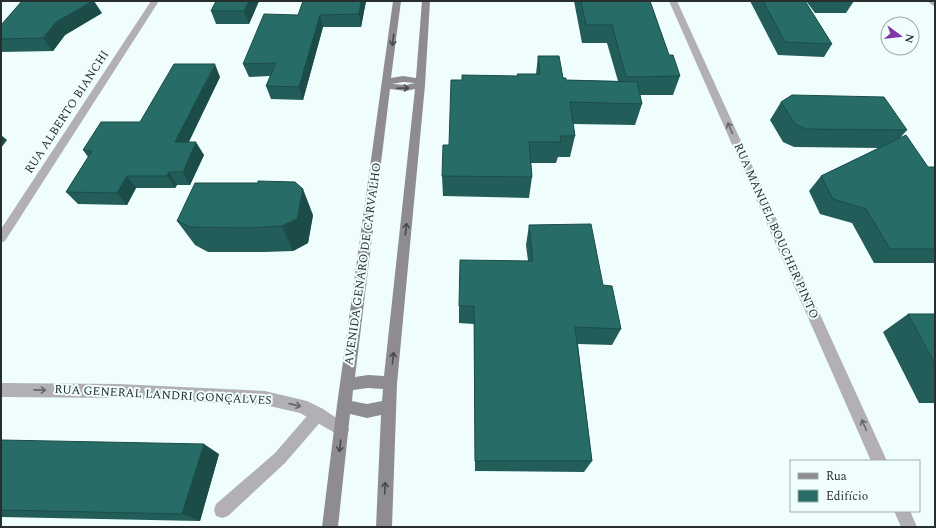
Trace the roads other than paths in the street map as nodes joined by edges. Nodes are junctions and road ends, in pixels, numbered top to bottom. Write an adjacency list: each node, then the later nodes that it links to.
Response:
1 (155, 1): 9 (street, RUA ALBERTO BIANCHI)
2 (397, 1): 8 (street, AVENIDA GENARO DE CARVALHO, one-way to 8)
3 (426, 1): 7 (street)
4 (673, 1): 17 (street, RUA MANUEL BOUCHER PINTO, one-way to 4)
5 (931, 1): 6 (street)
6 (935, 5)
7 (420, 83): 8 (street); 10 (street, one-way to 7)
8 (387, 84): 11 (street, AVENIDA GENARO DE CARVALHO)
9 (1, 238)
10 (390, 384): 11 (street); 14 (street)
11 (347, 386): 13 (street, AVENIDA GENARO DE CARVALHO)
12 (1, 390): 15 (street, RUA GENERAL LANDRI GONÇALVES, one-way to 15)
13 (344, 405): 14 (street); 16 (street, AVENIDA GENARO DE CARVALHO)
14 (389, 405): 21 (street, one-way to 14)
15 (318, 414): 16 (street, RUA GENERAL LANDRI GONÇALVES); 18 (street)
16 (342, 430): 20 (street, AVENIDA GENARO DE CARVALHO, one-way to 20)
17 (880, 460)
18 (222, 510)
19 (902, 512): 22 (street)
20 (330, 527)
21 (384, 527)
22 (909, 527)

